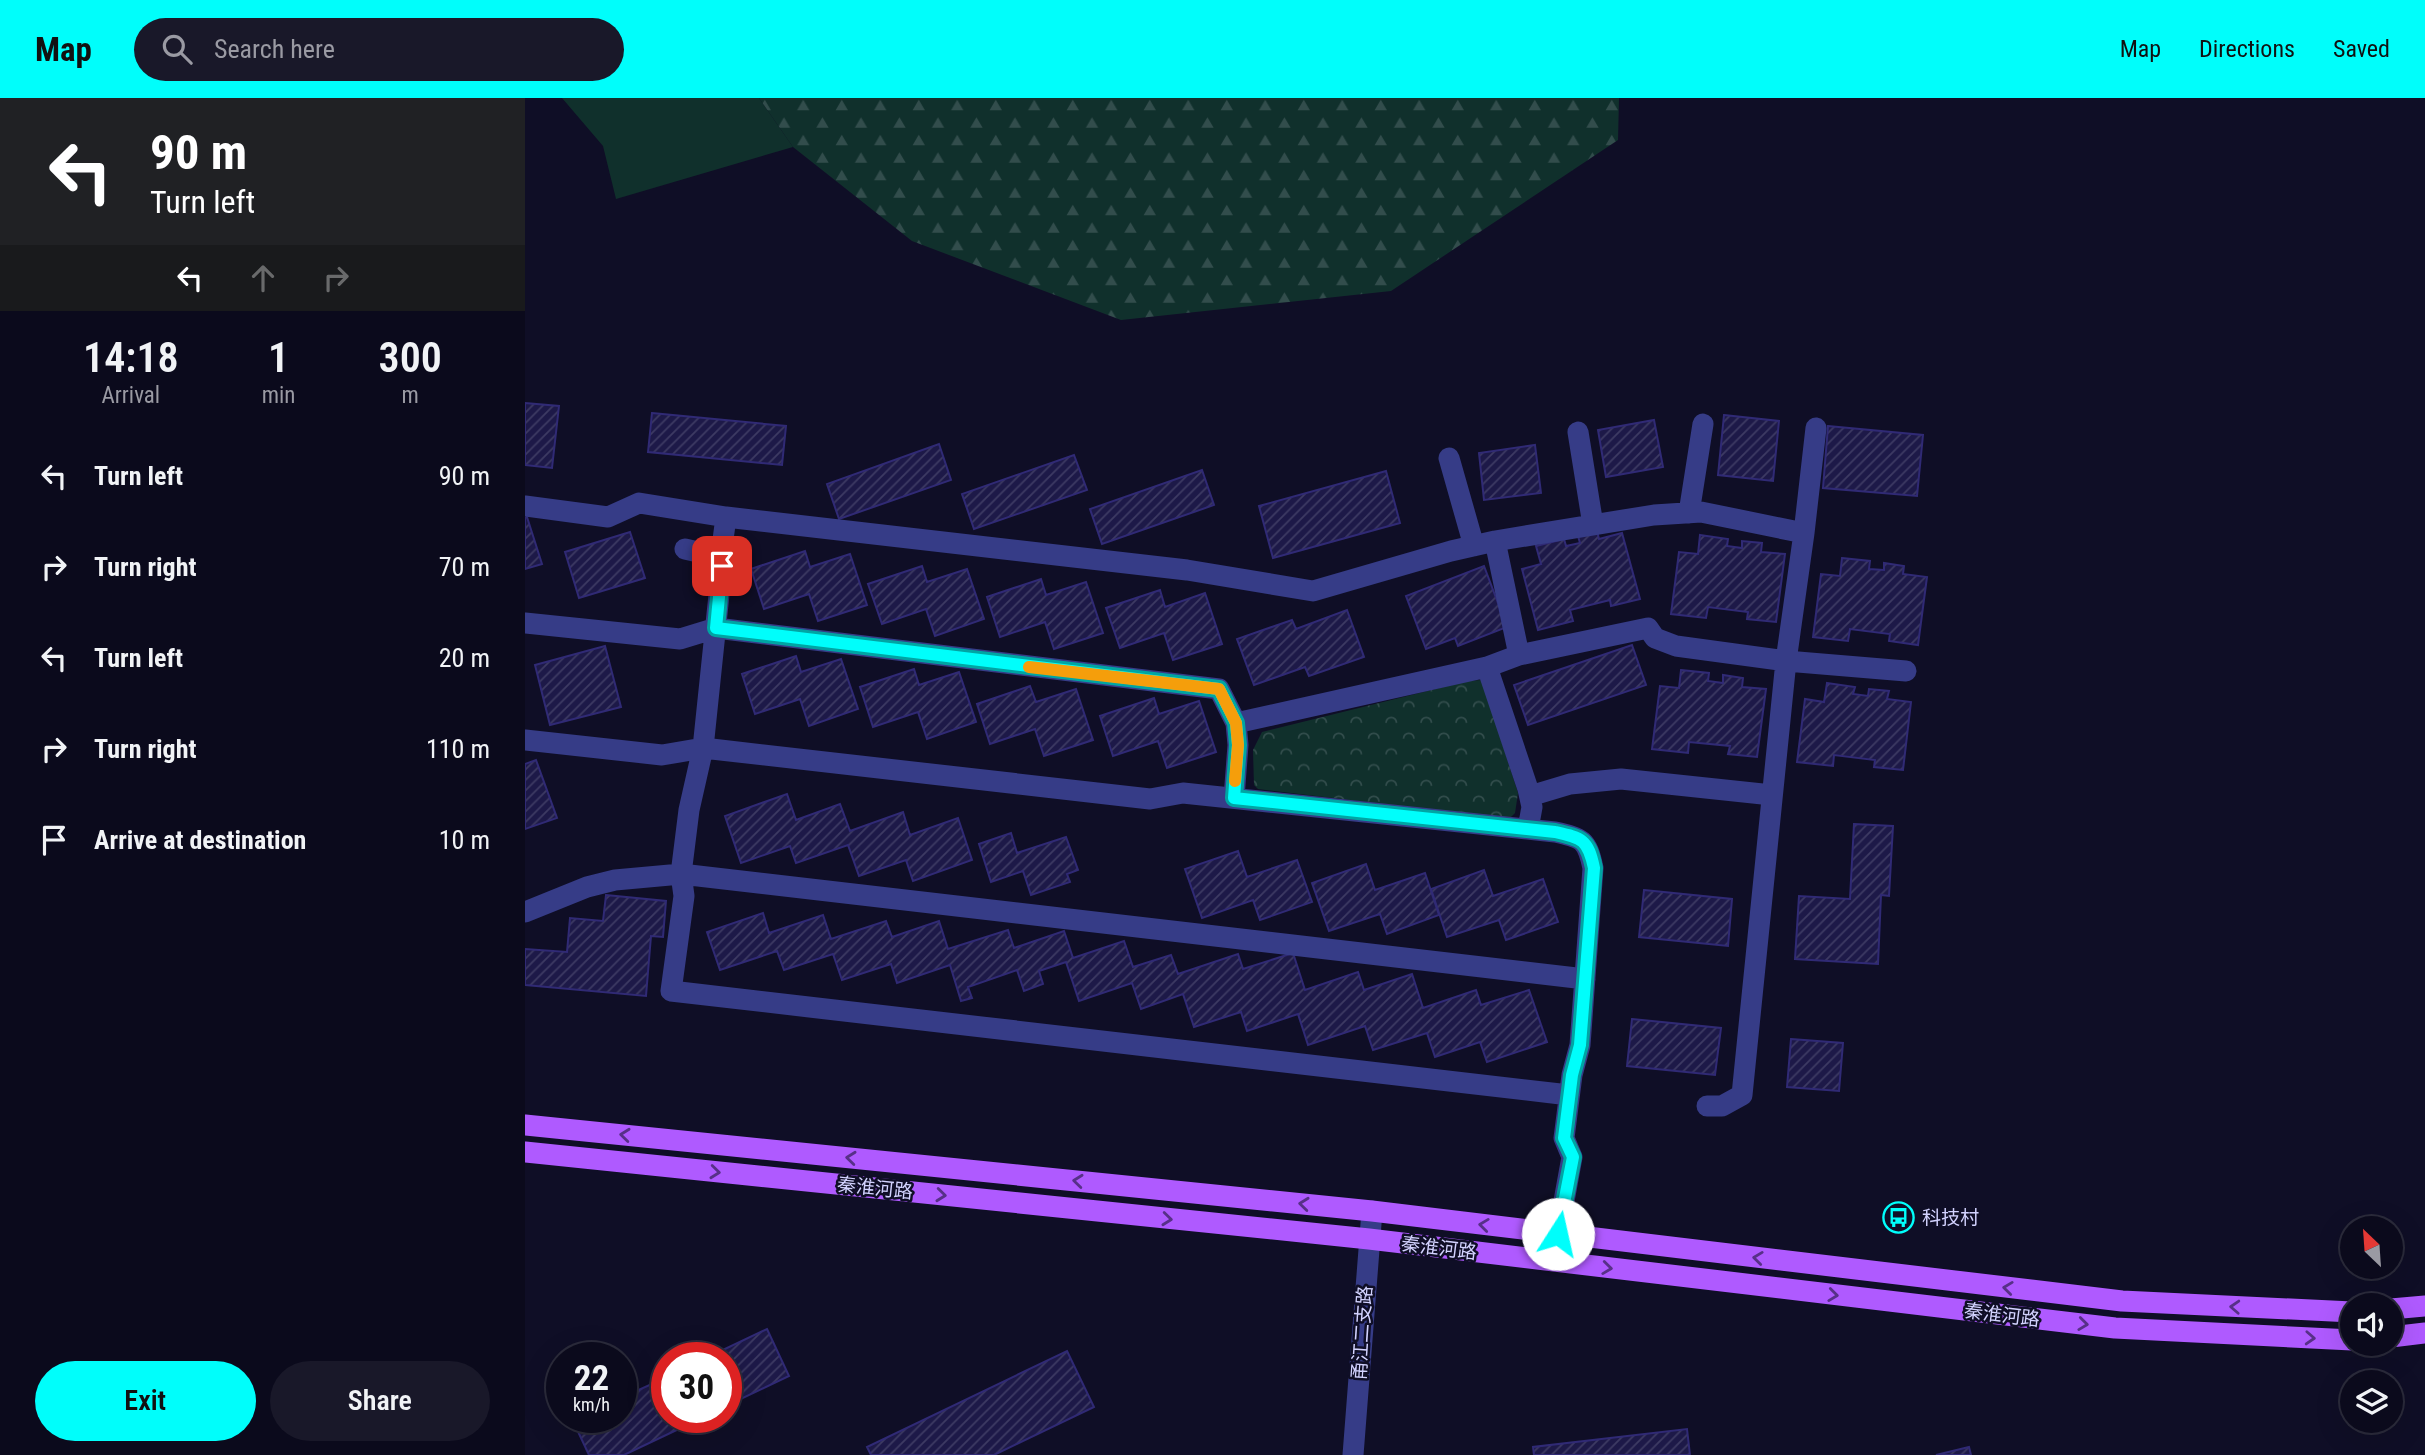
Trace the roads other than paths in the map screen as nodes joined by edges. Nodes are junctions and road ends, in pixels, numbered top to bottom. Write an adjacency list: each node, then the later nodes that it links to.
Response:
1 (1703, 424): 6 (street)
2 (1816, 428): 9 (street)
3 (1578, 432): 8 (street)
4 (1449, 458): 11 (street)
5 (525, 506): 7 (street)
6 (1689, 513): 8 (street); 9 (street)
7 (726, 517): 11 (street); 13 (street)
8 (1593, 525): 10 (street)
9 (1804, 533): 17 (street)
10 (1495, 541): 11 (street); 16 (street)
11 (1474, 546)
12 (685, 549): 13 (street)
13 (721, 555): 15 (street)
14 (525, 623): 15 (street)
15 (716, 628): 20 (street); 22 (street)
16 (1519, 655): 17 (street); 18 (street)
17 (1786, 661): 19 (street); 23 (street)
18 (1487, 667): 20 (street); 24 (street)
19 (1906, 671)
20 (1236, 723): 25 (street)
21 (525, 740): 22 (street)
22 (703, 748): 25 (street); 27 (street)
23 (1772, 795): 24 (street); 31 (street)
24 (1530, 796): 26 (street)
25 (1234, 798): 26 (street)
26 (1528, 830): 29 (street)
27 (681, 874): 28 (street); 29 (street); 30 (street)
28 (525, 912)
29 (1585, 979): 30 (street)
30 (1569, 1095): 35 (street)
31 (1707, 1106)
32 (525, 1125): 34 (main road, 秦淮河路, one-way to 32)
33 (525, 1152): 36 (main road, 秦淮河路, one-way to 36)
34 (1372, 1211): 35 (main road, 秦淮河路, one-way to 34); 36 (street, 甬江二支路)
35 (1558, 1234): 39 (main road, 秦淮河路, one-way to 35)
36 (1369, 1239): 42 (main road, 秦淮河路, one-way to 42); 43 (street, 甬江二支路)
37 (2425, 1306): 38 (main road)
38 (2403, 1308)
39 (2340, 1311)
40 (2425, 1333): 41 (main road)
41 (2403, 1335)
42 (2340, 1339)
43 (1353, 1455)

